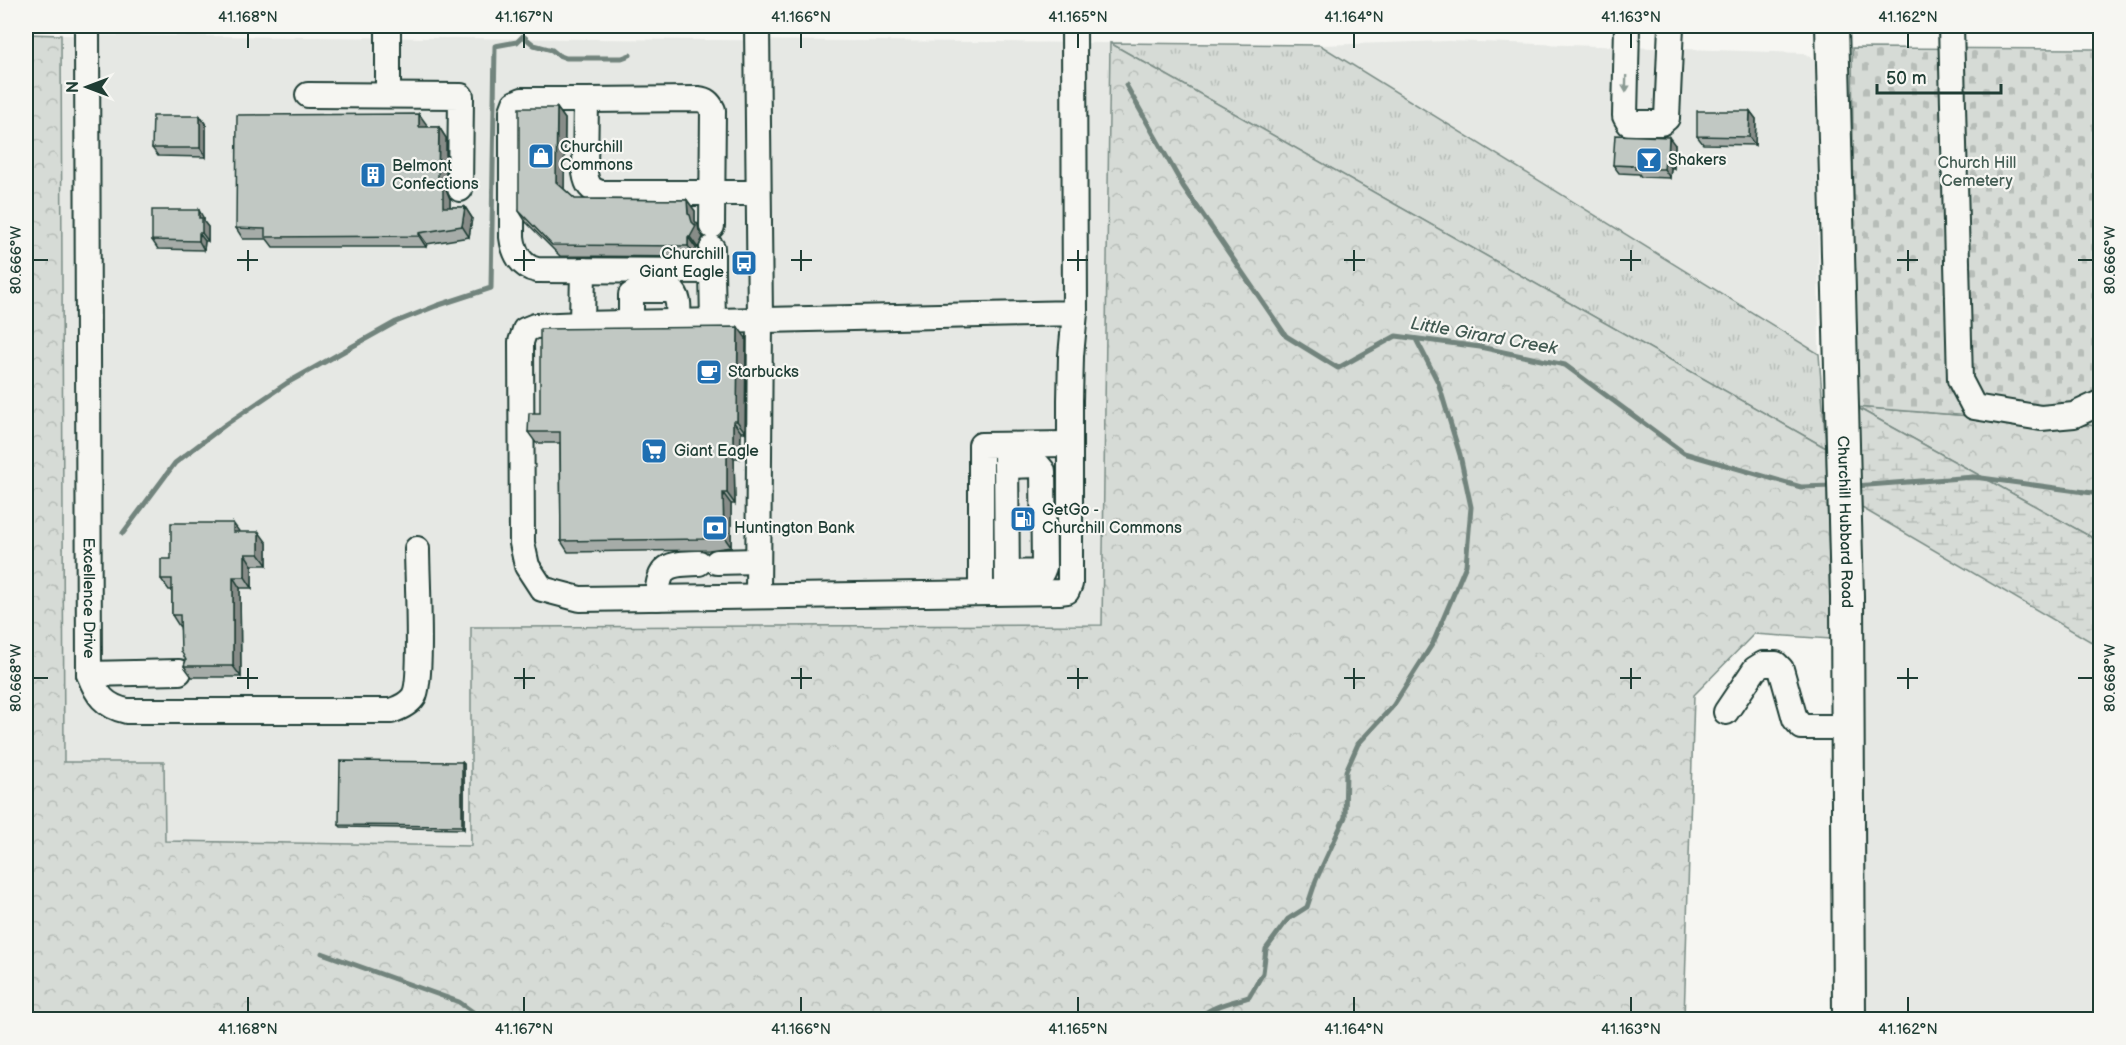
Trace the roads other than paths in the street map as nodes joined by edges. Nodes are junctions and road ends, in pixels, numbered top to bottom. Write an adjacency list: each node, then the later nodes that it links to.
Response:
1 (87, 26): 41 (lane, Excellence Drive)
2 (388, 26): 10 (lane)
3 (757, 26): 14 (lane)
4 (1074, 26): 17 (lane)
5 (1627, 26): 6 (lane, one-way to 6)
6 (1671, 26)
7 (1832, 26): 43 (main road, Churchill Hubbard Road)
8 (1952, 26): 23 (lane)
9 (308, 95): 10 (lane)
10 (388, 95): 12 (lane)
11 (586, 100): 13 (lane); 13 (lane); 16 (lane)
12 (460, 189)
13 (712, 193): 14 (lane); 15 (lane)
14 (758, 194): 18 (lane)
15 (712, 248): 16 (lane); 20 (lane)
16 (583, 270): 22 (lane)
17 (1075, 314): 18 (lane); 24 (lane)
18 (760, 319): 20 (lane); 35 (lane)
19 (678, 322): 20 (lane); 21 (lane); 21 (lane)
20 (713, 322)
21 (631, 323): 22 (lane)
22 (582, 324): 39 (lane)
23 (2100, 403)
24 (1069, 444): 25 (lane); 27 (lane)
25 (1006, 455): 26 (lane); 28 (lane); 29 (lane)
26 (1043, 496): 27 (lane); 31 (lane)
27 (1070, 496): 30 (lane)
28 (981, 497): 29 (lane); 32 (lane)
29 (1006, 497): 33 (lane)
30 (1070, 540): 31 (lane); 36 (lane)
31 (1043, 541): 36 (lane)
32 (981, 542): 33 (lane); 37 (lane)
33 (1007, 542): 36 (lane)
34 (417, 549): 41 (lane, Excellence Drive)
35 (758, 561): 38 (lane); 39 (lane)
36 (1007, 583): 37 (lane)
37 (981, 593): 38 (lane)
38 (758, 596): 39 (lane)
39 (657, 598)
40 (179, 672): 41 (lane)
41 (89, 674)
42 (1726, 711): 43 (lane)
43 (1848, 727): 44 (main road, Churchill Hubbard Road)
44 (1849, 1020)

